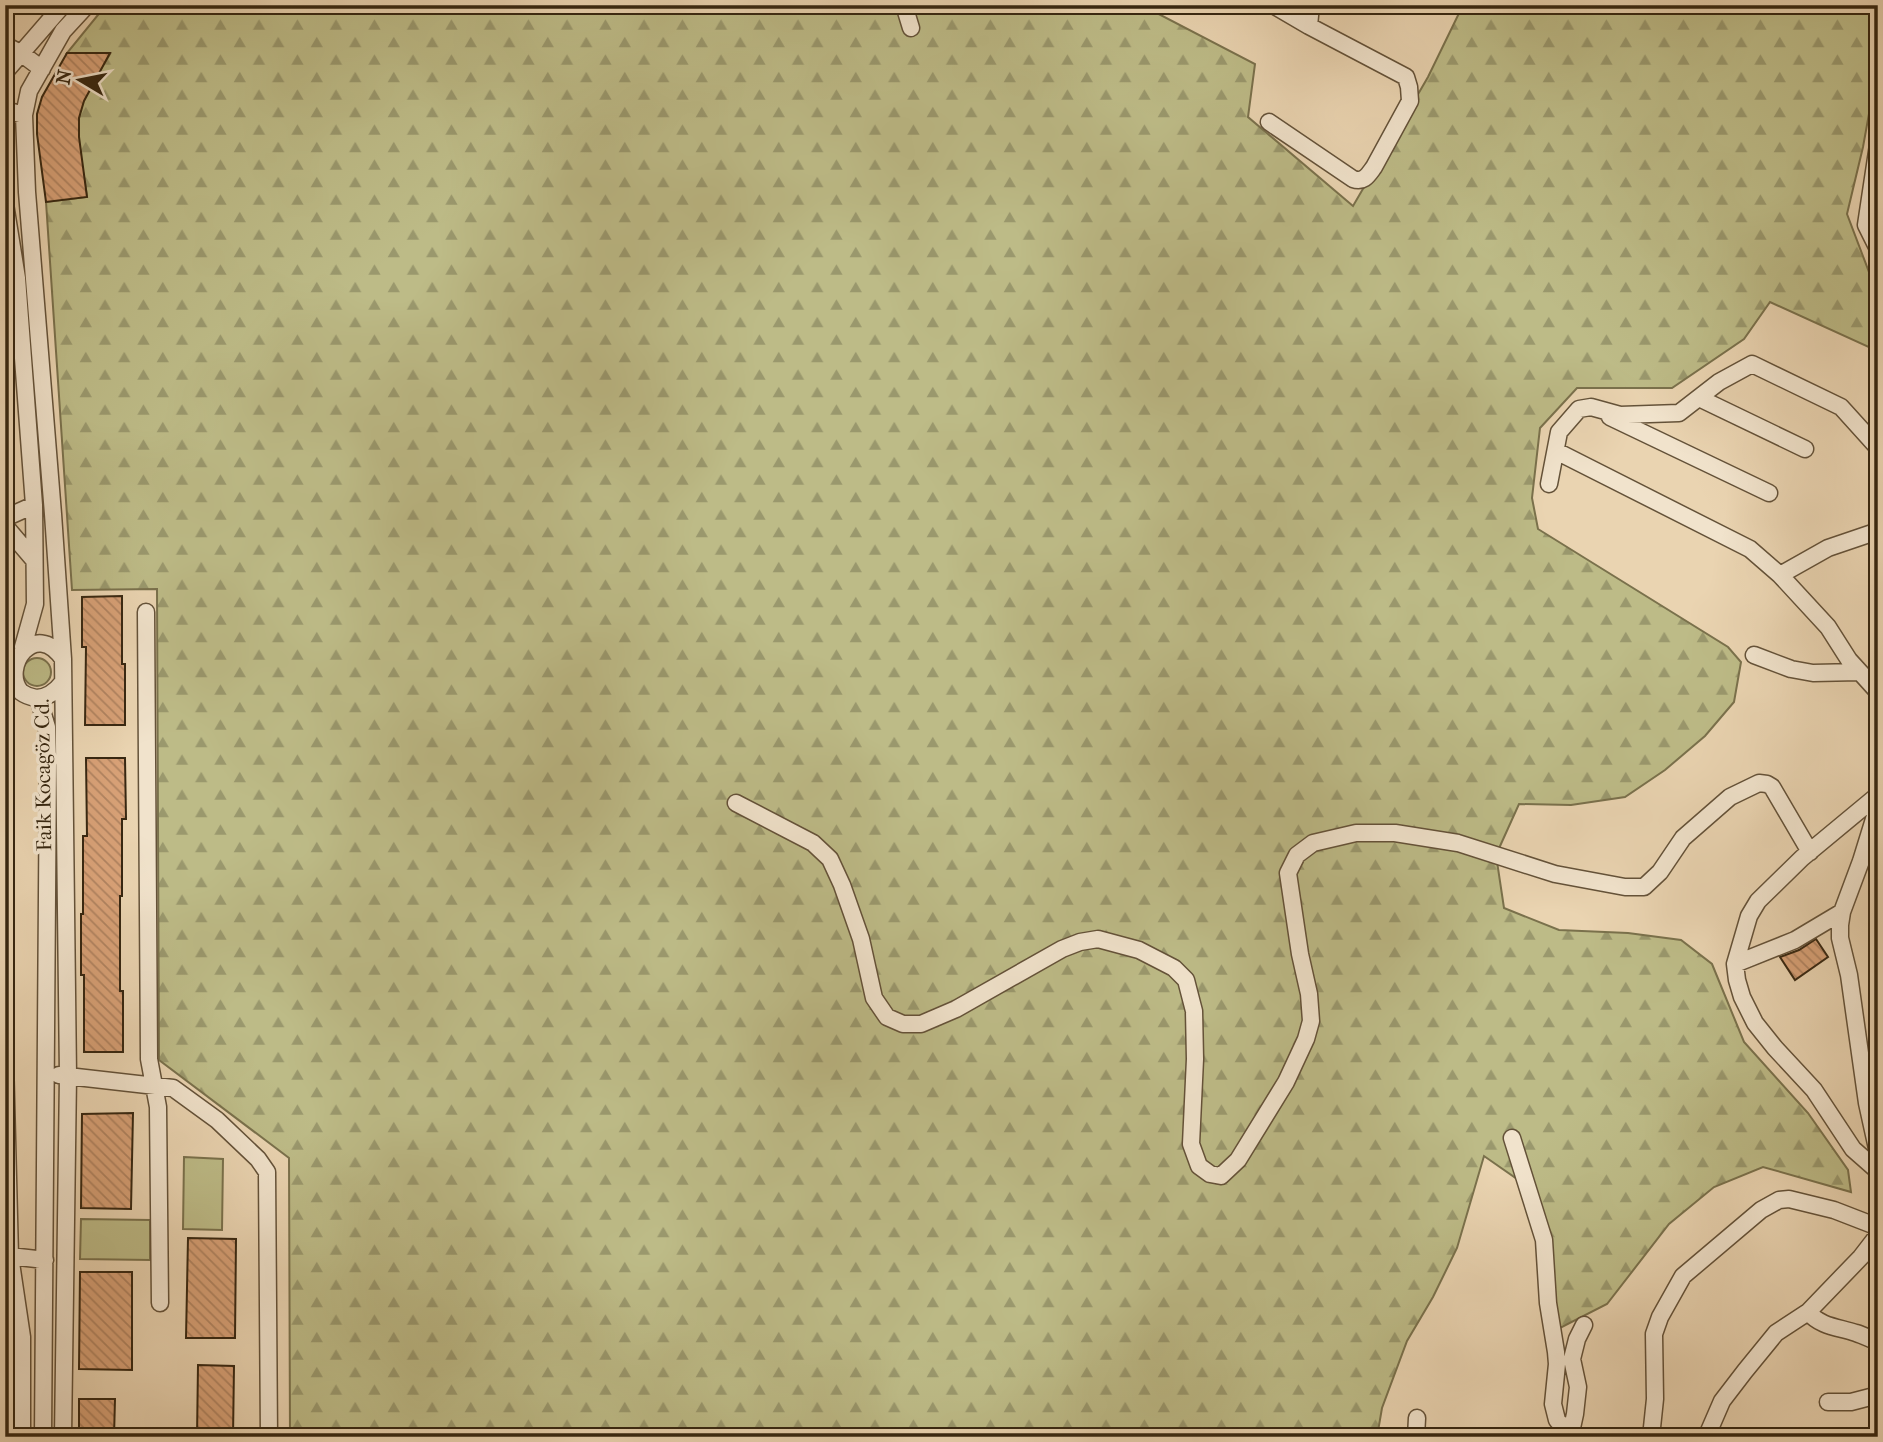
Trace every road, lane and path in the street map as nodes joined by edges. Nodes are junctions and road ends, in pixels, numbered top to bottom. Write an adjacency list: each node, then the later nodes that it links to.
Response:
1 (63, 5): 9 (street)
2 (87, 5): 10 (street, Faik Kocagöz Cd.)
3 (904, 5): 7 (street)
4 (1273, 5): 6 (street)
5 (1311, 5): 6 (street)
6 (1308, 26): 14 (street)
7 (911, 28)
8 (5, 46): 9 (street)
9 (22, 54): 10 (street); 11 (street)
10 (42, 69): 13 (street, Faik Kocagöz Cd.)
11 (5, 72)
12 (5, 110): 13 (street)
13 (24, 115): 36 (street, Faik Kocagöz Cd.)
14 (1269, 122)
15 (1878, 145): 16 (street)
16 (1876, 166): 18 (street)
17 (5, 204): 19 (street)
18 (1878, 249)
19 (11, 279): 27 (street)
20 (1699, 398): 21 (street); 22 (street); 23 (street)
21 (1591, 407): 24 (street); 26 (street)
22 (1878, 448)
23 (1804, 449)
24 (1556, 451): 25 (street); 32 (street)
25 (1549, 484)
26 (1769, 493)
27 (34, 505): 28 (street); 31 (street)
28 (5, 518)
29 (5, 526): 31 (street)
30 (1878, 531): 32 (street)
31 (34, 560): 35 (street)
32 (1780, 575): 37 (street)
33 (146, 612): 52 (street)
34 (1754, 655): 37 (street)
35 (14, 656): 36 (street); 38 (street)
36 (62, 659): 39 (street, Faik Kocagöz Cd.)
37 (1859, 672): 40 (street)
38 (9, 682): 41 (street); 42 (street)
39 (62, 682): 41 (street); 51 (street, Faik Kocagöz Cd.)
40 (1878, 692)
41 (38, 698): 50 (street)
42 (5, 699)
43 (1878, 795): 46 (street)
44 (736, 803): 46 (street)
45 (1878, 806): 47 (street)
46 (1810, 852): 48 (street)
47 (1842, 912): 48 (street); 53 (street)
48 (1735, 964): 56 (street)
49 (5, 1060): 59 (street)
50 (46, 1074): 51 (street); 60 (street)
51 (68, 1076): 52 (street); 72 (street, Faik Kocagöz Cd.)
52 (155, 1086): 61 (street); 73 (street)
53 (1872, 1102): 55 (street)
54 (1512, 1138): 69 (street)
55 (1878, 1153)
56 (1878, 1171)
57 (1878, 1227): 75 (street)
58 (1878, 1235): 62 (street)
59 (10, 1255): 60 (street); 64 (street)
60 (45, 1260): 71 (street)
61 (160, 1303)
62 (1808, 1312): 65 (street); 76 (street)
63 (1584, 1325): 69 (street)
64 (13, 1337): 70 (street)
65 (1878, 1342)
66 (1878, 1395): 67 (street)
67 (1828, 1402)
68 (1417, 1418): 74 (street)
69 (1570, 1436)
70 (22, 1437)
71 (43, 1437)
72 (63, 1437)
73 (269, 1437)
74 (1416, 1437)
75 (1651, 1437)
76 (1708, 1437)

